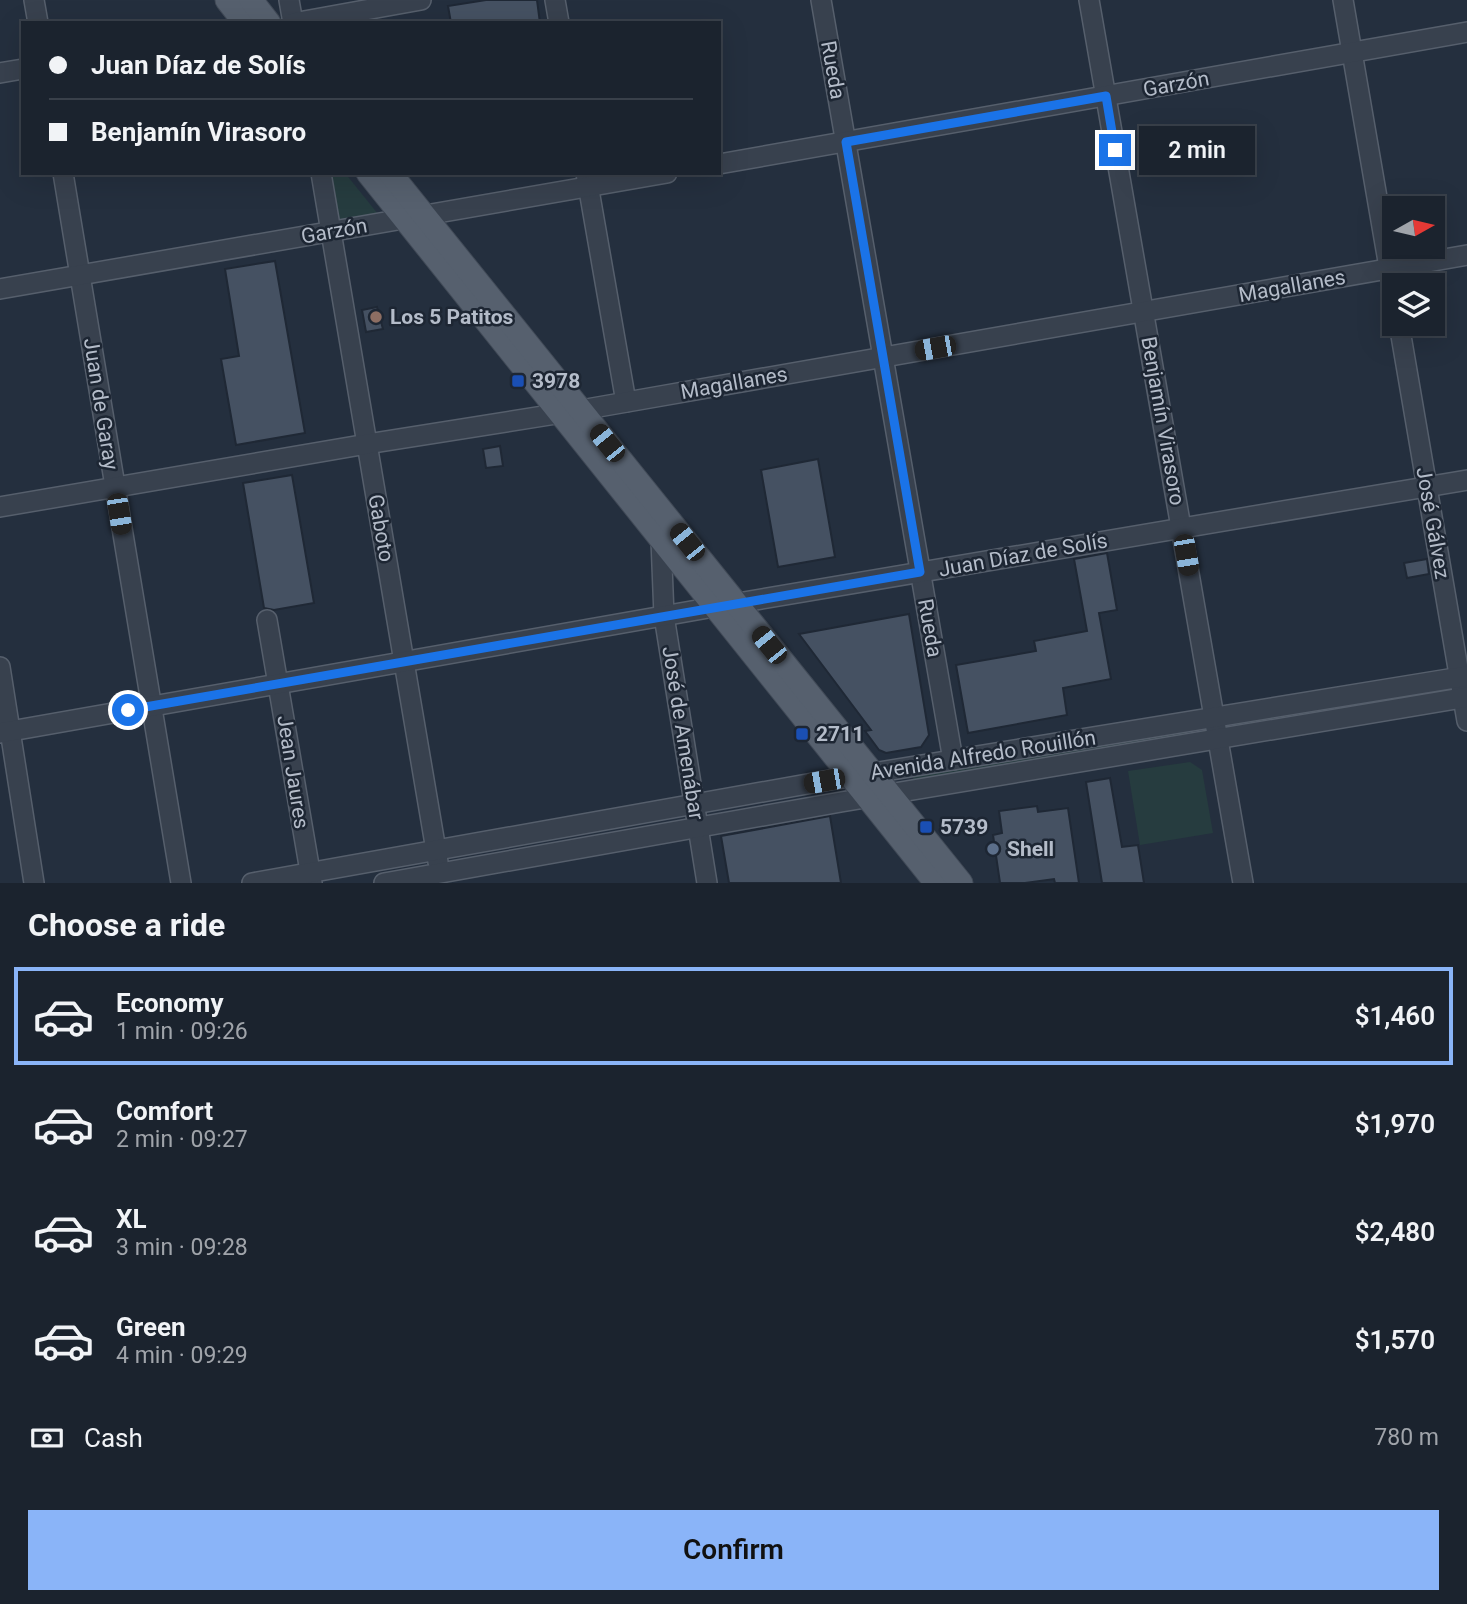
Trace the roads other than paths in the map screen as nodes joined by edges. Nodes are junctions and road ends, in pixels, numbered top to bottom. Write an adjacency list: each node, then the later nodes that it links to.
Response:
1 (34, 0): 10 (street)
2 (227, 0): 11 (main road)
3 (251, 0): 12 (main road)
4 (289, 0): 13 (street)
5 (421, 0): 14 (street)
6 (555, 0): 15 (street)
7 (821, 0): 21 (street, Rueda)
8 (1089, 0): 20 (street, Benjamín Virasoro)
9 (1343, 0): 17 (street)
10 (38, 21)
11 (243, 21)
12 (267, 21)
13 (293, 21)
14 (304, 21)
15 (559, 21)
16 (1467, 33): 17 (street, Garzón)
17 (1352, 53): 20 (street, Garzón); 32 (street)
18 (21, 69): 19 (street)
19 (0, 73)
20 (1106, 96): 21 (street, Garzón); 36 (street, Benjamín Virasoro)
21 (846, 142): 22 (street, Garzón); 38 (street, Rueda)
22 (721, 164)
23 (63, 175): 34 (street, Juan de Garay)
24 (321, 175): 30 (street, Gaboto)
25 (370, 175): 29 (main road)
26 (391, 175): 29 (main road)
27 (644, 175): 28 (street, Garzón)
28 (587, 180): 29 (street, Garzón); 39 (street)
29 (415, 217): 30 (street, Garzón); 40 (main road)
30 (331, 232): 34 (street, Garzón); 41 (street, Gaboto)
31 (1467, 255): 32 (street, Magallanes)
32 (1389, 269): 33 (street); 36 (street, Magallanes)
33 (1390, 273)
34 (80, 275): 35 (street, Garzón); 43 (street, Juan de Garay)
35 (0, 289)
36 (1144, 312): 38 (street, Magallanes); 46 (street, Benjamín Virasoro)
37 (1401, 336): 44 (street, José Gálvez)
38 (883, 357): 39 (street, Magallanes); 48 (street, Rueda)
39 (626, 402): 40 (street, Magallanes)
40 (570, 412): 41 (street, Magallanes); 47 (main road); 49 (main road)
41 (367, 444): 43 (street, Magallanes); 52 (street, Gaboto)
42 (1467, 480): 44 (street, Juan Díaz de Solís)
43 (115, 487): 45 (street, Magallanes); 57 (street, Juan de Garay)
44 (1426, 487): 46 (street, Juan Díaz de Solís); 54 (street, José Gálvez)
45 (0, 507)
46 (1181, 528): 48 (street, Juan Díaz de Solís); 58 (street, Benjamín Virasoro)
47 (660, 540): 49 (main road); 50 (street, José de Amenábar)
48 (920, 572): 49 (street, Juan Díaz de Solís); 62 (street, Rueda)
49 (725, 606): 50 (street, Juan Díaz de Solís); 63 (main road)
50 (664, 616): 52 (street, Juan Díaz de Solís); 65 (street, José de Amenábar)
51 (267, 620): 55 (street, Jean Jaures)
52 (404, 662): 55 (street, Juan Díaz de Solís); 67 (street, Gaboto)
53 (0, 667): 60 (street)
54 (1463, 676): 56 (street, José Gálvez); 58 (street, Avenida Alfredo Rouillón)
55 (278, 684): 57 (street, Juan Díaz de Solís); 68 (street, Jean Jaures)
56 (1465, 698): 59 (street, José Gálvez); 61 (street, Avenida Alfredo Rouillón)
57 (151, 706): 60 (street, Juan Díaz de Solís); 71 (street, Juan de Garay)
58 (1214, 717): 61 (street, Benjamín Virasoro); 62 (street, Avenida Alfredo Rouillón)
59 (1467, 722)
60 (5, 732): 70 (street)
61 (1218, 739): 64 (street, Avenida Alfredo Rouillón); 77 (street, Benjamín Virasoro)
62 (953, 760): 63 (street, Avenida Alfredo Rouillón)
63 (862, 775): 64 (main road); 65 (street, Avenida Alfredo Rouillón)
64 (879, 796): 66 (street, Avenida Alfredo Rouillón); 75 (main road); 76 (main road)
65 (694, 805): 66 (street, José de Amenábar); 67 (street, Avenida Alfredo Rouillón)
66 (698, 828): 69 (street, Avenida Alfredo Rouillón); 74 (street, José de Amenábar)
67 (436, 850): 68 (street, Avenida Alfredo Rouillón); 69 (street, Gaboto)
68 (311, 878): 72 (street, Avenida Alfredo Rouillón)
69 (441, 878): 73 (street, Avenida Alfredo Rouillón)
70 (34, 883)
71 (180, 883)
72 (252, 883)
73 (384, 883)
74 (707, 883)
75 (936, 883)
76 (961, 883)
77 (1243, 883)

